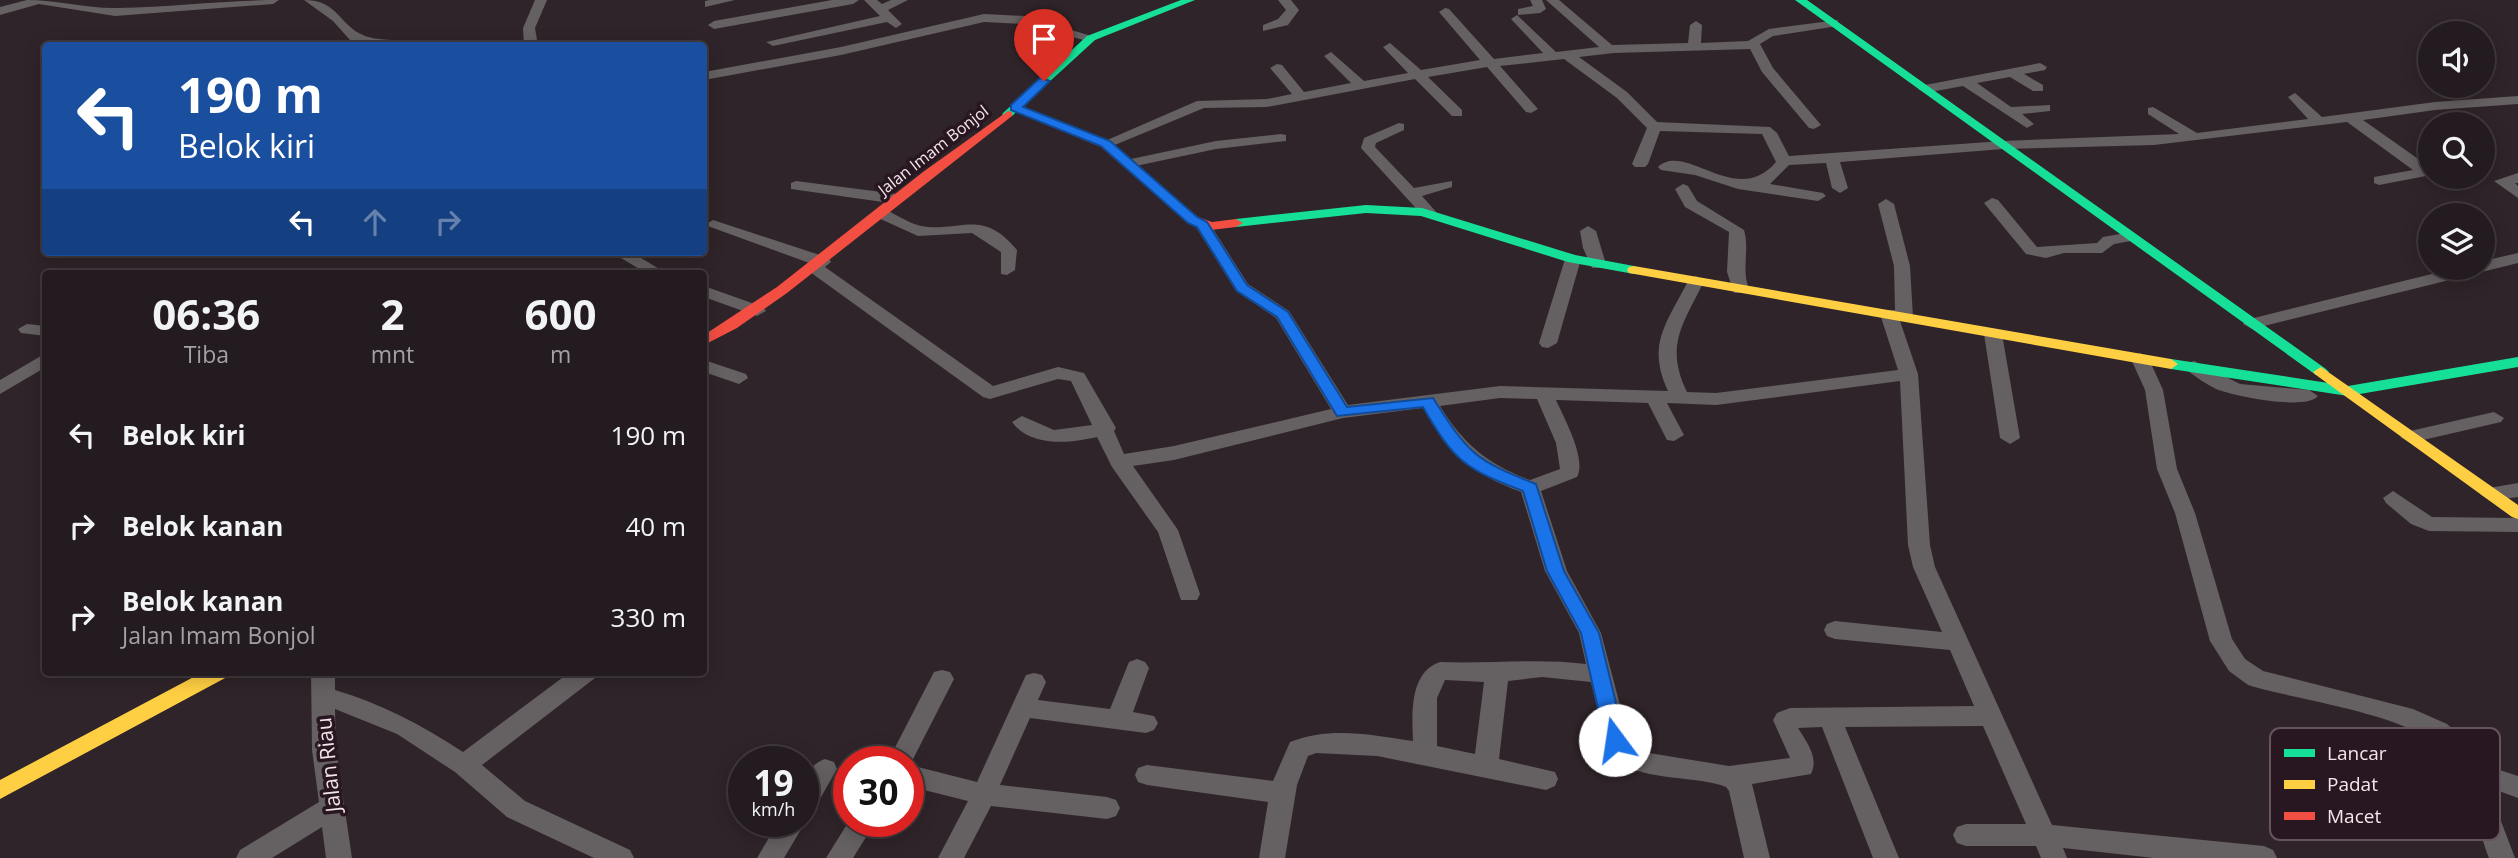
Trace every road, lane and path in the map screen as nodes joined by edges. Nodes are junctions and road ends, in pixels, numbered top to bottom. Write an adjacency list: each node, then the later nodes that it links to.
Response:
1 (99, 0): 15 (street)
2 (273, 0): 15 (street)
3 (310, 0): 25 (street)
4 (541, 0): 26 (street)
5 (729, 0): 14 (street)
6 (853, 0): 21 (street)
7 (902, 0): 16 (street)
8 (1190, 0): 24 (main road, Jalan Imam Bonjol)
9 (1284, 0): 22 (street)
10 (1536, 0): 32 (street)
11 (1552, 0): 31 (street)
12 (1800, 0): 19 (main road)
13 (36, 1): 15 (street); 17 (street)
14 (709, 4)
15 (76, 6)
16 (880, 9): 23 (street); 27 (street)
17 (0, 11)
18 (1445, 12): 34 (street)
19 (1833, 23): 28 (street); 43 (main road)
20 (1696, 25): 30 (street)
21 (714, 26)
22 (1268, 28)
23 (907, 34): 24 (street); 38 (street)
24 (1091, 38): 49 (main road, Jalan Imam Bonjol)
25 (371, 42)
26 (530, 42)
27 (773, 42)
28 (1754, 45): 30 (street); 58 (street)
29 (1390, 47): 39 (street)
30 (1695, 48): 31 (street)
31 (1611, 49): 32 (street)
32 (1560, 55): 34 (street); 60 (street)
33 (1331, 56): 41 (street)
34 (1492, 62): 39 (street); 51 (street)
35 (2040, 67): 37 (street)
36 (1277, 68): 46 (street)
37 (2013, 72): 40 (street); 42 (street)
38 (707, 75)
39 (1418, 76): 41 (street); 54 (street)
40 (1966, 82): 43 (street); 52 (street)
41 (1362, 86): 46 (street)
42 (2038, 88)
43 (1925, 89): 64 (main road)
44 (1225, 90): 48 (street)
45 (2295, 97): 56 (street)
46 (1302, 98): 48 (street)
47 (2518, 100): 55 (street)
48 (1234, 103): 63 (street)
49 (1016, 108): 63 (main road); 80 (main road, Jalan Imam Bonjol)
50 (2045, 108): 52 (street)
51 (1531, 109)
52 (2008, 111): 57 (street)
53 (2153, 111): 61 (street)
54 (1457, 113)
55 (2350, 118): 56 (street); 71 (street)
56 (2320, 123): 61 (street)
57 (2027, 124)
58 (1814, 125)
59 (1399, 127): 78 (street)
60 (1655, 127): 66 (street); 68 (street)
61 (2193, 137): 64 (street)
62 (1281, 138): 67 (street)
63 (1105, 144): 67 (main road)
64 (2003, 145): 65 (street); 88 (main road)
65 (1832, 158): 66 (street); 75 (street)
66 (1785, 161): 74 (street)
67 (1131, 163): 85 (main road)
68 (1640, 164)
69 (1666, 167): 74 (street)
70 (2518, 178): 77 (street)
71 (2379, 180)
72 (1447, 184): 78 (street)
73 (796, 186): 80 (street)
74 (1756, 186): 79 (street)
75 (1840, 188)
76 (1683, 189): 99 (street)
77 (2518, 193)
78 (1412, 194): 83 (street)
79 (1818, 196)
80 (897, 199): 84 (main road, Jalan Imam Bonjol)
81 (1992, 202): 88 (street)
82 (1886, 204): 102 (street)
83 (1429, 213): 85 (main road); 91 (main road)
84 (880, 214): 94 (main road, Jalan Imam Bonjol); 96 (street)
85 (1202, 224): 123 (street)
86 (713, 225): 94 (street)
87 (1588, 232): 93 (street)
88 (2131, 237): 103 (main road)
89 (626, 256): 95 (street)
90 (2518, 258): 92 (street)
91 (1573, 259): 93 (main road); 108 (street)
92 (2495, 263)
93 (1598, 264): 98 (main road)
94 (820, 265): 101 (main road, Jalan Imam Bonjol); 126 (street)
95 (652, 270)
96 (1007, 270)
97 (2427, 280): 103 (street)
98 (1696, 281): 99 (main road); 121 (street)
99 (1740, 289): 102 (main road)
100 (707, 292): 101 (street)
101 (757, 311): 107 (main road, Jalan Imam Bonjol)
102 (1897, 316): 106 (main road); 114 (street)
103 (2252, 324): 117 (main road)
104 (26, 329): 105 (street)
105 (42, 331)
106 (1993, 334): 109 (main road); 129 (street)
107 (707, 339)
108 (1548, 343)
109 (2140, 359): 113 (main road); 153 (street)
110 (42, 361): 116 (street)
111 (2518, 362): 117 (main road)
112 (707, 367): 115 (street)
113 (2193, 367): 117 (main road); 119 (street)
114 (1909, 374): 121 (street); 139 (street)
115 (739, 378)
116 (0, 388)
117 (2348, 391): 128 (main road)
118 (1544, 393): 120 (street); 122 (street); 131 (street)
119 (2309, 396)
120 (1656, 399): 121 (street); 127 (street)
121 (1681, 400)
122 (1427, 401): 123 (street); 131 (street)
123 (1343, 412): 130 (street)
124 (2494, 418): 128 (street)
125 (1022, 422): 126 (street)
126 (1105, 428): 130 (street)
127 (1674, 435)
128 (2410, 437): 133 (main road)
129 (2010, 438)
130 (1119, 462): 137 (street)
131 (1530, 488): 142 (street)
132 (2518, 490): 133 (street)
133 (2490, 494): 135 (main road)
134 (2393, 498): 136 (street)
135 (2518, 513)
136 (2518, 525)
137 (1189, 594)
138 (1835, 629): 139 (street)
139 (1957, 642): 150 (street)
140 (1137, 668): 151 (street)
141 (1497, 673): 142 (street); 155 (street); 157 (street)
142 (1598, 674): 160 (street)
143 (213, 676): 166 (main road)
144 (582, 676): 156 (street)
145 (943, 679): 154 (street)
146 (1034, 682): 148 (street)
147 (322, 683): 156 (street); 169 (street, Jalan Riau)
148 (1023, 708): 151 (street); 168 (street)
149 (1829, 716): 150 (street); 160 (street); 185 (street)
150 (1989, 716): 175 (street)
151 (1118, 719): 152 (street)
152 (1146, 723)
153 (2433, 728)
154 (908, 746)
155 (1424, 754): 157 (street); 167 (street)
156 (464, 765): 176 (street)
157 (1486, 768): 163 (street)
158 (825, 769): 161 (street)
159 (1147, 775): 167 (street)
160 (1732, 776): 184 (street)
161 (819, 779)
162 (924, 779): 168 (street)
163 (1546, 779)
164 (2500, 781): 165 (street)
165 (2518, 787)
166 (0, 790)
167 (1282, 793): 183 (street)
168 (984, 794): 170 (street); 182 (street)
169 (331, 808): 177 (street); 178 (street, Jalan Riau)
170 (1107, 808)
171 (1966, 835): 175 (street)
172 (783, 837): 180 (street)
173 (853, 837): 181 (street)
174 (2495, 840): 187 (street)
175 (2049, 846): 186 (street)
176 (585, 852): 179 (street)
177 (249, 858)
178 (339, 858)
179 (621, 858)
180 (770, 858)
181 (839, 858)
182 (951, 858)
183 (1272, 858)
184 (1757, 858)
185 (1886, 858)
186 (2264, 858)
187 (2502, 858)

